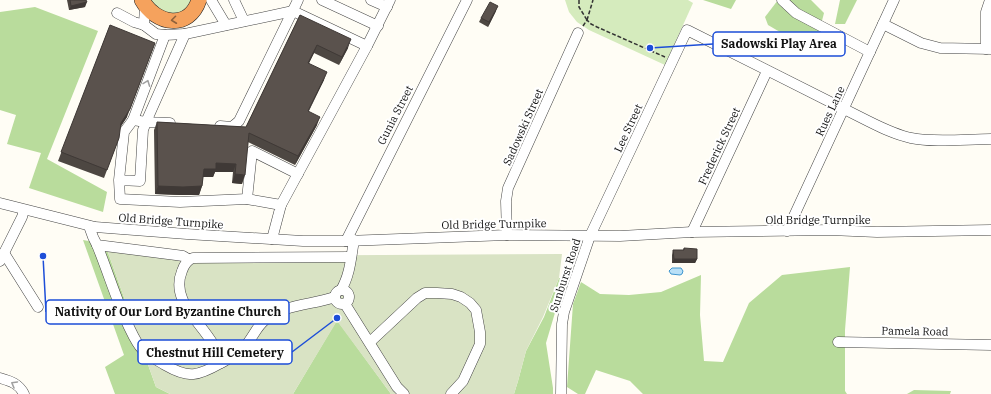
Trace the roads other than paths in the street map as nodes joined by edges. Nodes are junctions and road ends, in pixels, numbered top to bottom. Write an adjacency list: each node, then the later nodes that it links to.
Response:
1 (200, 0): 11 (highway, one-way to 11)
2 (211, 0): 18 (street)
3 (235, 0): 15 (street)
4 (298, 0): 13 (street)
5 (322, 0): 19 (street)
6 (372, 0): 12 (street)
7 (467, 0): 46 (street, Gunia Street)
8 (782, 0): 25 (street)
9 (894, 0): 16 (street, Rues Lane)
10 (990, 0): 24 (street)
11 (143, 2): 17 (street)
12 (389, 3): 19 (street)
13 (293, 11): 15 (street); 23 (street); 31 (street)
14 (117, 13): 17 (street)
15 (244, 21): 18 (street)
16 (883, 24): 24 (street); 25 (street, Rues Lane)
17 (144, 25): 22 (street)
18 (226, 25): 21 (street)
19 (378, 26): 23 (street)
20 (578, 33): 43 (street, Sadowski Street)
21 (185, 34): 22 (street); 29 (street)
22 (165, 35): 28 (street, one-way to 22)
23 (367, 46): 33 (street)
24 (989, 49)
25 (870, 52): 27 (street, Rues Lane)
26 (767, 71): 27 (street); 42 (street, Frederick Street); 44 (street, Lee Street)
27 (844, 109): 32 (street); 41 (street, Rues Lane)
28 (133, 120): 29 (street); 34 (street)
29 (146, 122): 30 (street); 34 (street)
30 (181, 124)
31 (212, 126)
32 (991, 139)
33 (298, 174): 35 (street); 37 (street)
34 (119, 180): 35 (street)
35 (247, 199): 37 (street)
36 (0, 203): 38 (street, Old Bridge Turnpike)
37 (281, 205): 45 (street)
38 (24, 210): 39 (street, Old Bridge Turnpike); 48 (street)
39 (89, 226): 45 (street, Old Bridge Turnpike); 47 (street)
40 (991, 230): 41 (street, Old Bridge Turnpike)
41 (787, 231): 42 (street, Old Bridge Turnpike)
42 (692, 232): 44 (street, Old Bridge Turnpike)
43 (507, 235): 44 (street, Old Bridge Turnpike); 46 (street, Old Bridge Turnpike)
44 (590, 236): 61 (street, Sunburst Road)
45 (272, 239): 46 (street, Old Bridge Turnpike)
46 (350, 240): 49 (street, Gunia Street)
47 (98, 245): 50 (street); 56 (street)
48 (2, 257): 52 (street)
49 (352, 257): 50 (street); 51 (street, Gunia Street)
50 (188, 259): 56 (street)
51 (338, 294): 53 (street); 56 (street)
52 (38, 307)
53 (370, 342): 59 (street); 60 (street)
54 (838, 342): 55 (street, Pamela Road)
55 (991, 345)
56 (222, 363)
57 (0, 378): 58 (street, one-way to 57)
58 (24, 394)
59 (404, 394)
60 (451, 394)
61 (561, 394)

